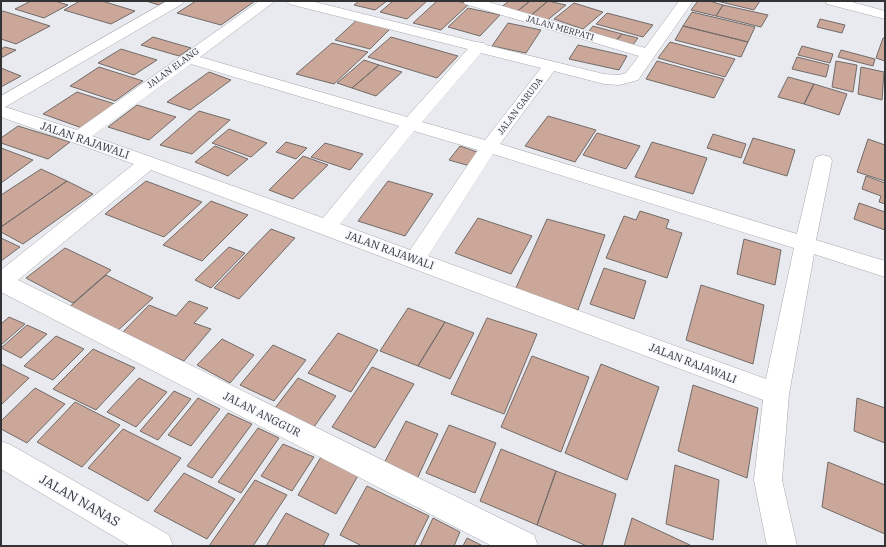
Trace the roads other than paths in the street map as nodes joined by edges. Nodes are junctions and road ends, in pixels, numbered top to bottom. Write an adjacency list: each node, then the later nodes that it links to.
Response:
1 (177, 1): 12 (street)
2 (268, 1): 10 (street, JALAN ELANG)
3 (294, 1): 8 (street)
4 (470, 1): 9 (street, JALAN MERPATI)
5 (686, 1): 9 (street)
6 (832, 1): 7 (street)
7 (885, 15)
8 (479, 46): 11 (street); 14 (street)
9 (649, 54): 11 (street)
10 (186, 58): 14 (street); 15 (street, JALAN ELANG)
11 (551, 64): 16 (street, JALAN GARUDA)
12 (1, 103)
13 (1, 111): 15 (street, JALAN RAJAWALI)
14 (410, 124): 16 (street); 19 (street)
15 (79, 137): 18 (street, JALAN RAJAWALI)
16 (489, 148): 20 (street); 21 (street, JALAN GARUDA)
17 (823, 161): 20 (street)
18 (148, 162): 19 (street, JALAN RAJAWALI); 23 (street)
19 (327, 226): 21 (street, JALAN RAJAWALI)
20 (805, 244): 22 (street); 24 (street)
21 (414, 259): 24 (street, JALAN RAJAWALI)
22 (885, 269)
23 (1, 282): 27 (street, JALAN ANGGUR)
24 (776, 394): 28 (street)
25 (1, 454): 26 (street, JALAN NANAS)
26 (158, 546)
27 (523, 546)
28 (782, 546)

